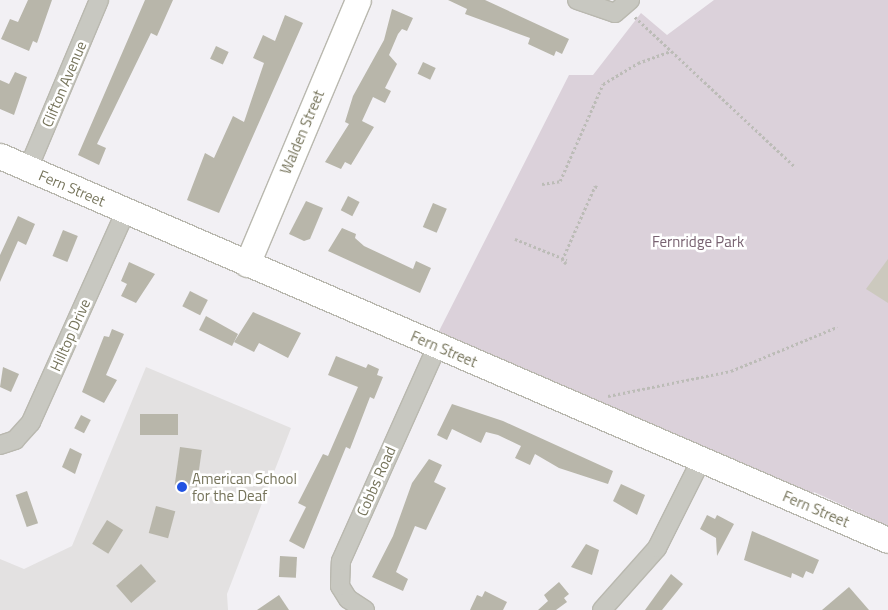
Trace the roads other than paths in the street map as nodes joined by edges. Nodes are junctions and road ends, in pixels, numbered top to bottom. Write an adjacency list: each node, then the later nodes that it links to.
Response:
1 (99, 0): 6 (street, Clifton Avenue)
2 (358, 0): 8 (street, Walden Street)
3 (577, 0): 4 (street)
4 (628, 10)
5 (0, 156): 6 (street, Fern Street)
6 (28, 169): 7 (street, Fern Street)
7 (126, 211): 8 (street, Fern Street); 10 (street, Hilltop Drive)
8 (247, 264): 9 (street, Fern Street)
9 (437, 346): 11 (street, Fern Street); 13 (street, Cobbs Road)
10 (0, 445)
11 (701, 460): 12 (street, Fern Street); 14 (street)
12 (888, 540)
13 (365, 610)
14 (602, 610)

